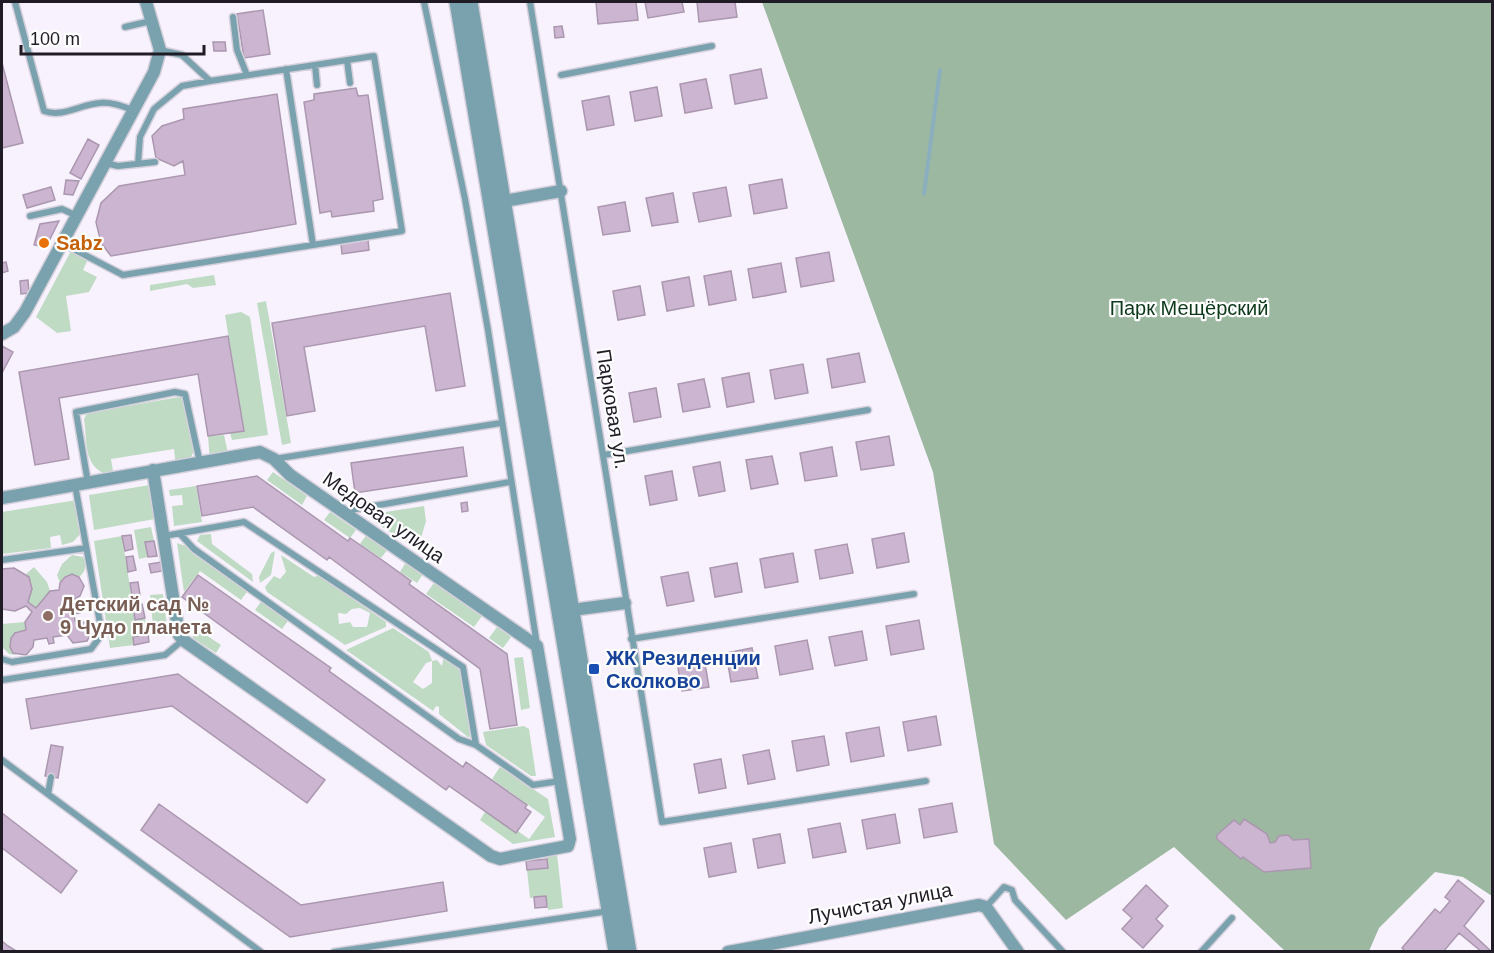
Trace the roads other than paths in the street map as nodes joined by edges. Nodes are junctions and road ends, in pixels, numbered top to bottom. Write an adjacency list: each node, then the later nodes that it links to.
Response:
1 (15, 2): 20 (lane)
2 (146, 2): 8 (street)
3 (424, 2): 32 (lane)
4 (458, 2): 61 (street)
5 (470, 2): 25 (street)
6 (530, 2): 24 (lane, Парковая ул.)
7 (233, 17): 15 (lane)
8 (151, 21): 9 (lane); 11 (street)
9 (124, 27)
10 (712, 46): 16 (lane)
11 (160, 50): 17 (lane); 20 (street)
12 (346, 60): 13 (lane); 18 (lane); 29 (lane)
13 (315, 65): 14 (lane); 19 (lane)
14 (286, 69): 15 (lane); 29 (lane)
15 (247, 75): 17 (lane)
16 (561, 75)
17 (210, 81): 23 (lane)
18 (350, 83)
19 (317, 85)
20 (133, 110): 22 (street)
21 (155, 162): 23 (lane)
22 (105, 163): 23 (lane); 27 (street)
23 (138, 164)
24 (561, 191): 25 (street); 33 (lane, Парковая ул.)
25 (504, 201): 48 (street)
26 (30, 216): 27 (lane)
27 (76, 216): 28 (street)
28 (62, 243): 29 (lane); 30 (street)
29 (313, 245)
30 (2, 333)
31 (868, 410): 33 (lane)
32 (501, 423): 34 (lane); 37 (lane)
33 (604, 454): 47 (lane, Парковая ул.)
34 (270, 456): 35 (street); 41 (street, Медовая улица)
35 (200, 464): 36 (street); 38 (lane)
36 (153, 470): 38 (street); 43 (street)
37 (510, 482): 41 (lane); 51 (lane)
38 (88, 483): 39 (street)
39 (75, 485): 40 (street); 44 (lane)
40 (2, 498)
41 (342, 511): 51 (street, Медовая улица)
42 (181, 535): 43 (lane); 54 (lane); 54 (lane)
43 (163, 537): 50 (street)
44 (86, 548): 45 (lane); 52 (lane)
45 (2, 560)
46 (914, 594): 49 (lane)
47 (625, 603): 48 (street); 49 (lane, Парковая ул.)
48 (572, 610): 66 (street)
49 (631, 639): 58 (lane, Парковая ул.)
50 (183, 640): 53 (lane); 57 (street)
51 (537, 646): 57 (street)
52 (2, 659)
53 (2, 680)
54 (476, 745): 57 (lane)
55 (2, 760): 59 (lane)
56 (51, 777): 59 (lane)
57 (560, 780)
58 (926, 781)
59 (48, 794): 63 (lane)
60 (986, 907): 67 (street, Лучистая улица); 68 (street); 69 (lane)
61 (609, 911): 64 (lane); 65 (street)
62 (1232, 918): 70 (lane)
63 (261, 951)
64 (334, 951)
65 (616, 951)
66 (629, 951)
67 (728, 951)
68 (1018, 951)
69 (1063, 951)
70 (1201, 951)

